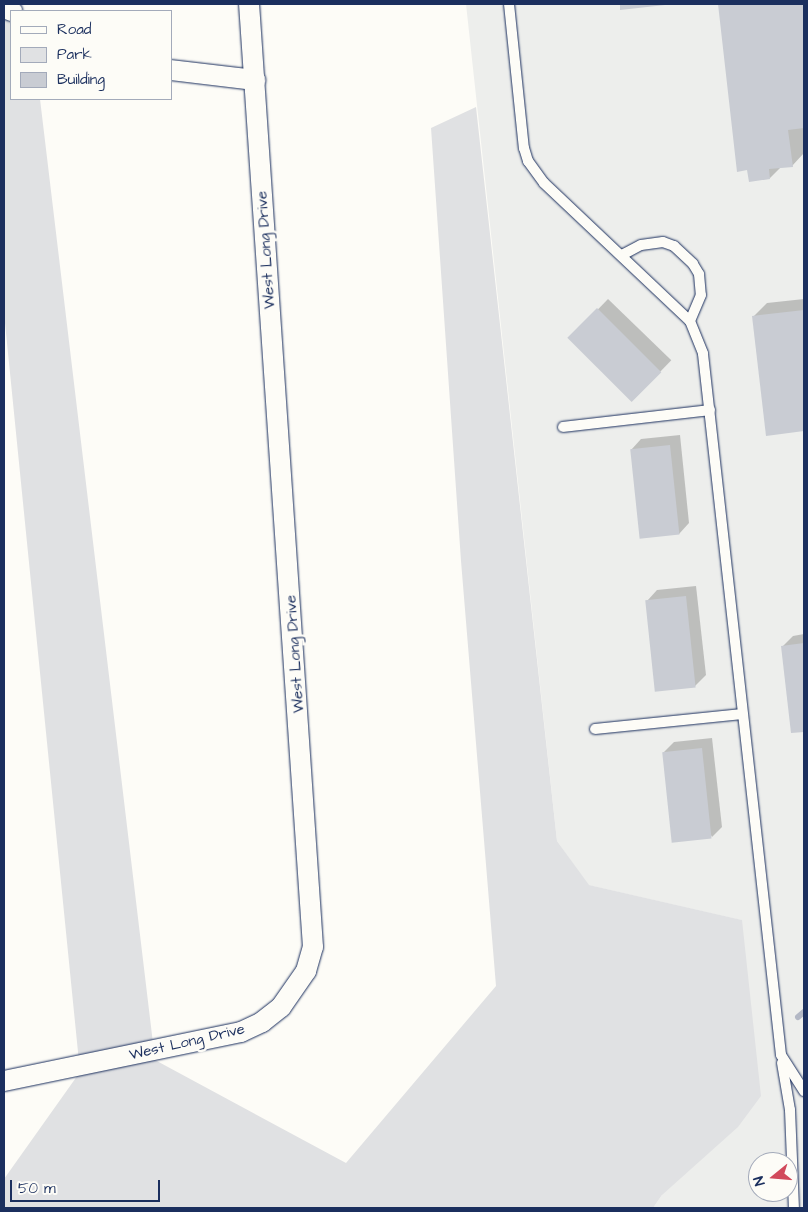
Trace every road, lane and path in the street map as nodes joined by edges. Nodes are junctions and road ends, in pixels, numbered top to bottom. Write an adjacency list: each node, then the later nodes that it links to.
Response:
1 (249, 4): 4 (street, West Long Drive)
2 (509, 4): 5 (lane)
3 (172, 70): 4 (street)
4 (255, 80): 12 (street, West Long Drive)
5 (622, 255): 6 (lane); 6 (lane)
6 (690, 321): 7 (lane)
7 (710, 410): 8 (lane); 9 (lane)
8 (563, 427)
9 (742, 714): 10 (lane); 11 (lane)
10 (595, 729)
11 (781, 1055): 13 (lane); 14 (lane)
12 (4, 1081)
13 (804, 1091)
14 (794, 1208)

